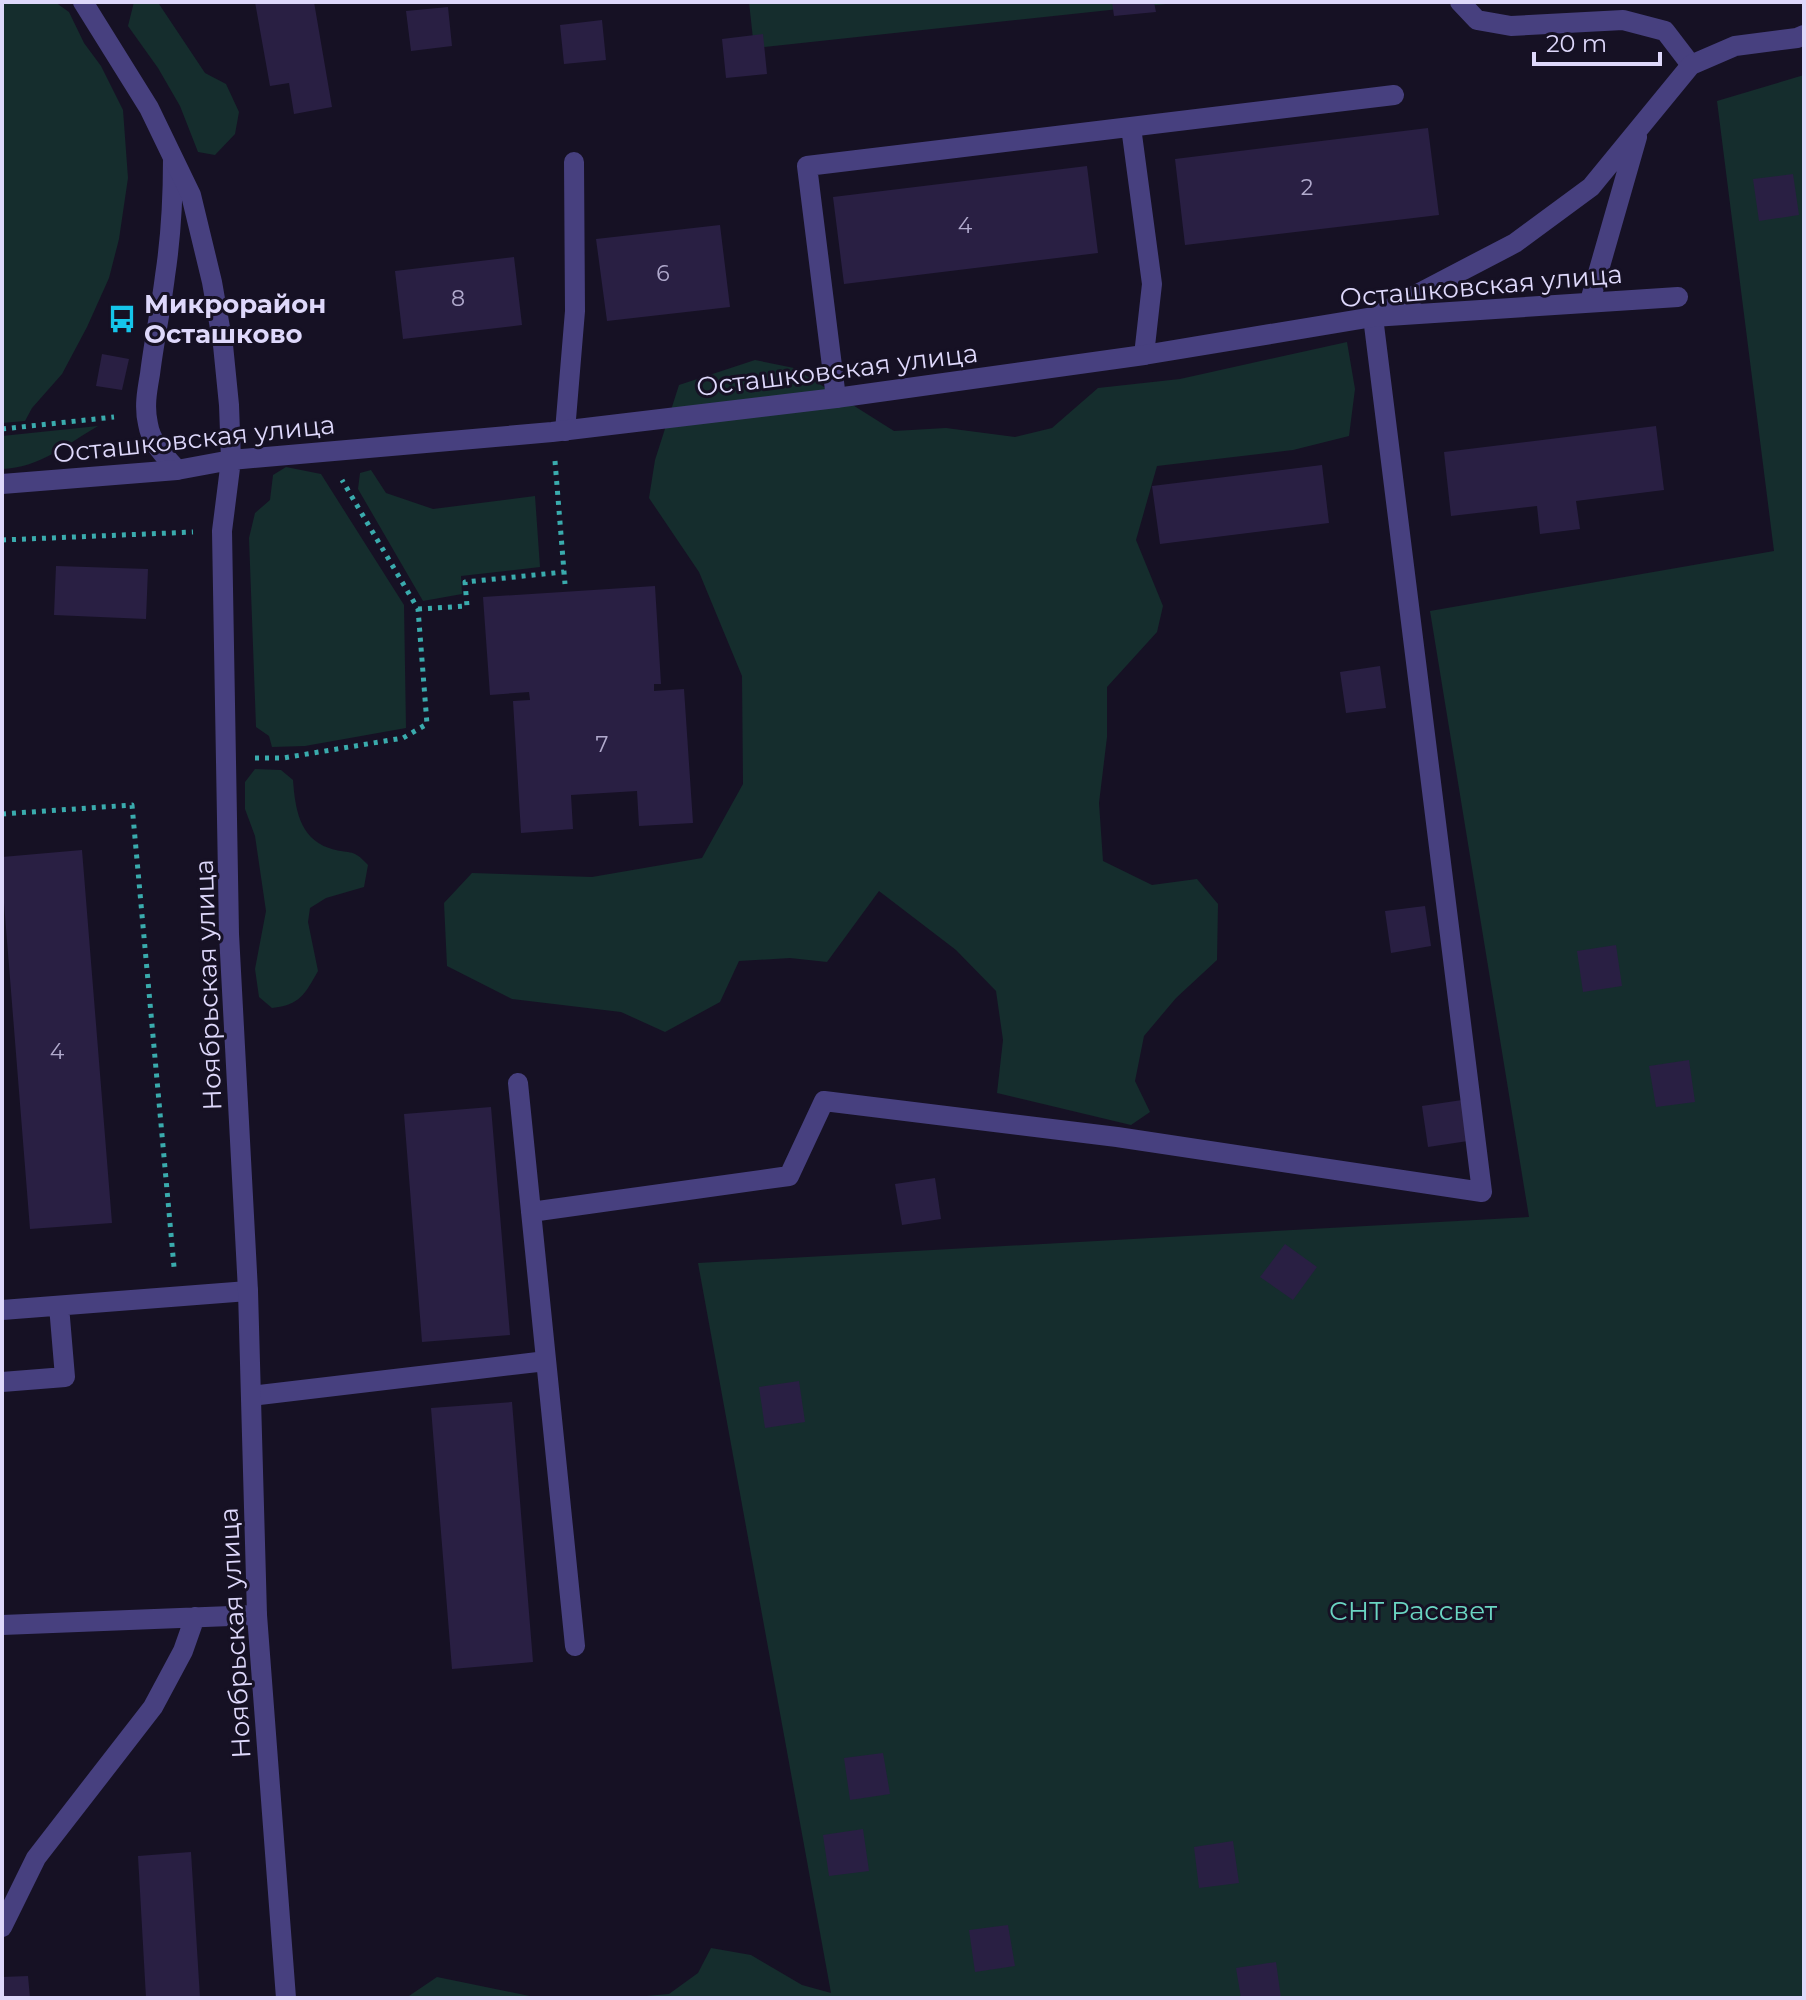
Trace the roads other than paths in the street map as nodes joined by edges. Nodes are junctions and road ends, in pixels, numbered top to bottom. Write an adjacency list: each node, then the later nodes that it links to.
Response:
1 (83, 2): 8 (street, Ноябрьская улица)
2 (1460, 2): 4 (street)
3 (1804, 35): 4 (street)
4 (1691, 65): 7 (street)
5 (1394, 95): 6 (street)
6 (1131, 127): 13 (street); 14 (street)
7 (1640, 129): 11 (street); 12 (street)
8 (173, 159): 16 (street, Ноябрьская улица); 17 (street)
9 (574, 162): 15 (street)
10 (1678, 297): 11 (street, Осташковская улица)
11 (1590, 301): 12 (street, Осташковская улица)
12 (1373, 317): 13 (street, Осташковская улица); 20 (street)
13 (1144, 355): 14 (street, Осташковская улица)
14 (836, 398): 15 (street, Осташковская улица)
15 (559, 432): 16 (street, Осташковская улица)
16 (231, 460): 17 (street, Осташковская улица); 21 (street, Ноябрьская улица)
17 (177, 470): 18 (street, Осташковская улица)
18 (2, 484)
19 (518, 1083): 20 (street)
20 (531, 1212): 24 (street)
21 (248, 1291): 22 (street); 26 (street, Ноябрьская улица)
22 (59, 1306): 23 (street); 25 (street)
23 (2, 1310)
24 (546, 1361): 26 (street); 30 (street)
25 (2, 1382)
26 (251, 1396): 27 (street, Ноябрьская улица)
27 (257, 1615): 28 (street); 32 (street, Ноябрьская улица)
28 (195, 1617): 29 (street); 31 (street)
29 (2, 1625)
30 (575, 1646)
31 (2, 1927)
32 (286, 1998)

